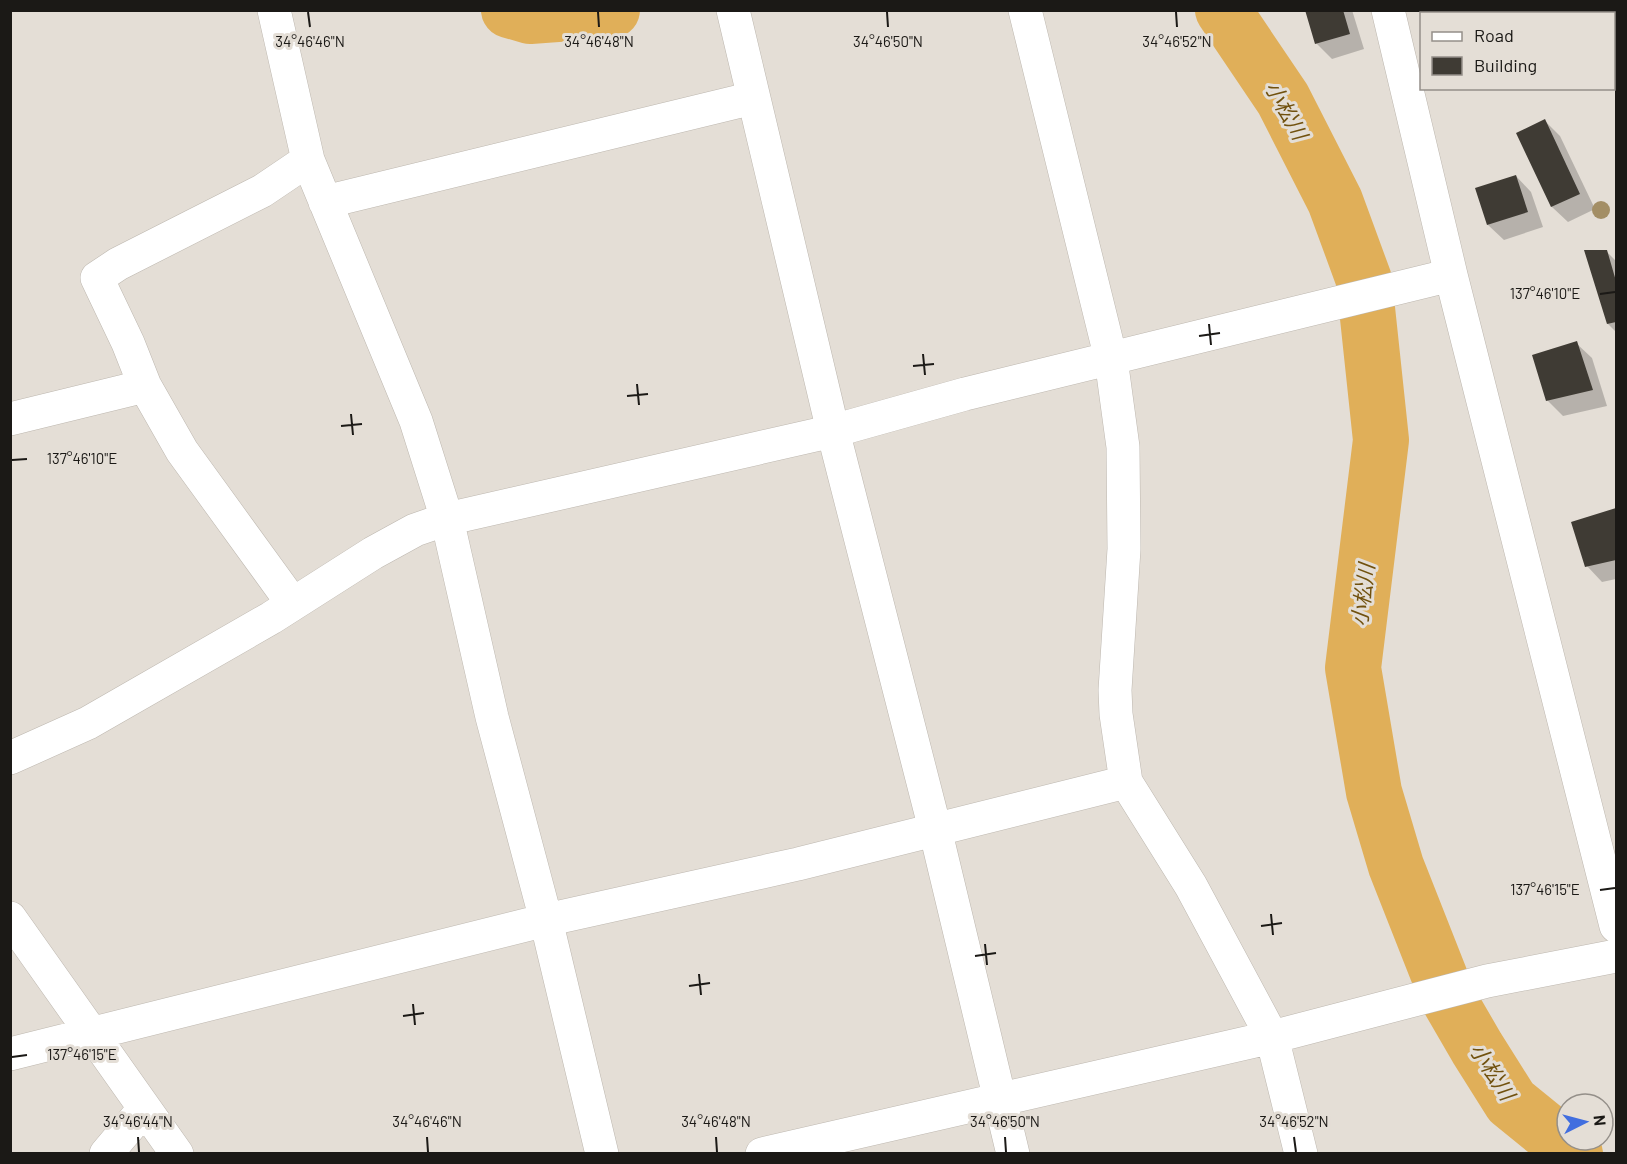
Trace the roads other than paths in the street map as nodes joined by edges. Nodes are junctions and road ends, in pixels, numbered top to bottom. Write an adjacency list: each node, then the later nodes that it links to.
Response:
1 (274, 10): 6 (street)
2 (733, 10): 5 (street)
3 (1026, 10): 9 (street)
4 (1388, 10): 8 (street)
5 (753, 98): 7 (street); 12 (street)
6 (308, 159): 7 (street); 10 (street)
7 (325, 202): 13 (street)
8 (1451, 275): 9 (street); 20 (street)
9 (1111, 359): 12 (street); 16 (street)
10 (145, 386): 11 (street); 14 (street)
11 (10, 419)
12 (833, 431): 13 (street); 17 (street)
13 (447, 519): 14 (street); 19 (street)
14 (293, 604): 15 (street)
15 (10, 758)
16 (1126, 782): 17 (street); 23 (street)
17 (935, 829): 19 (street); 25 (street)
18 (10, 918): 22 (street)
19 (546, 920): 22 (street); 29 (street)
20 (1617, 926)
21 (1617, 957): 23 (street)
22 (93, 1033): 24 (street); 26 (street)
23 (1272, 1037): 25 (street); 32 (street)
24 (10, 1054)
25 (1000, 1099): 30 (street); 31 (street)
26 (144, 1109): 27 (street); 28 (street)
27 (106, 1154)
28 (177, 1154)
29 (602, 1154)
30 (762, 1154)
31 (1013, 1154)
32 (1301, 1154)

